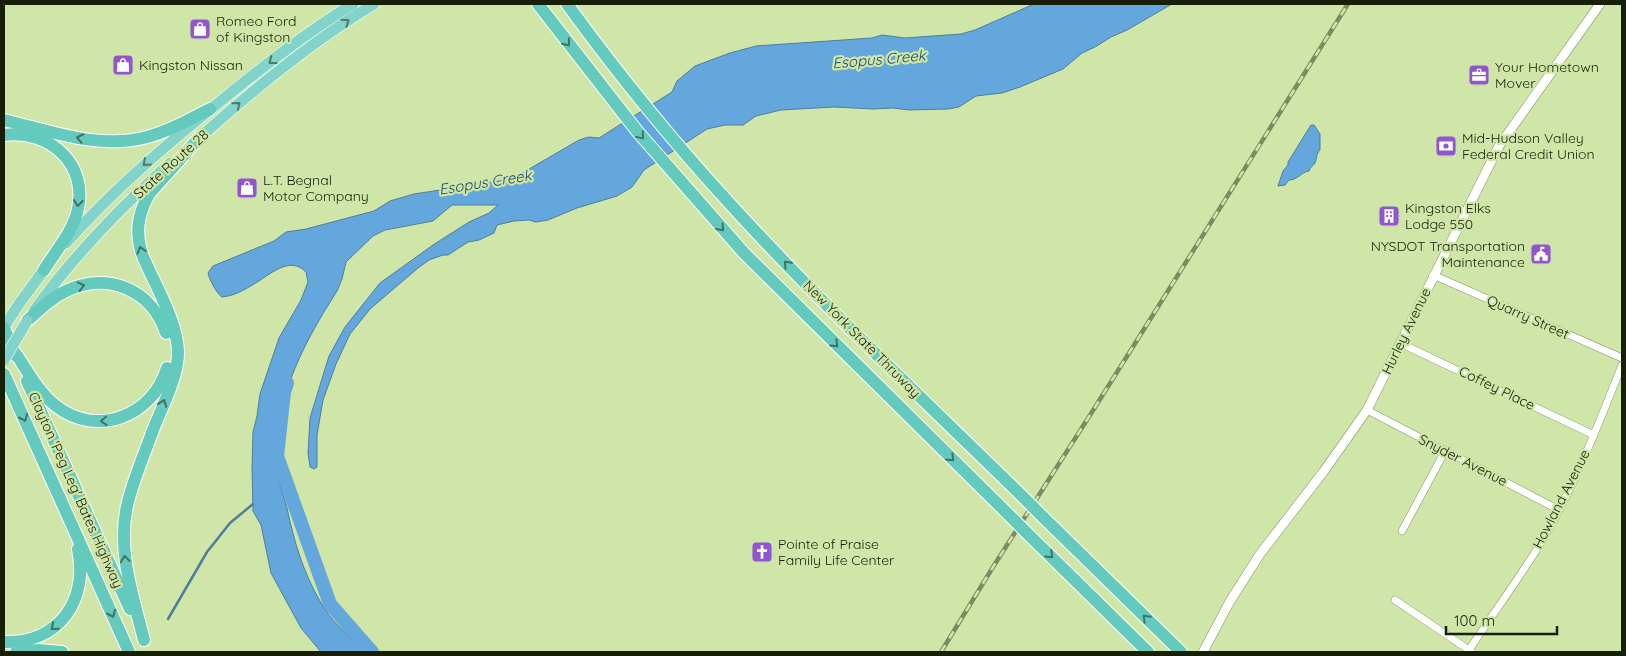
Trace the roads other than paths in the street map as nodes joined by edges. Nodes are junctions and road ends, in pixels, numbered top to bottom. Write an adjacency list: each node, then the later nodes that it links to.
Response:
1 (353, 4): 6 (highway, State Route 28, one-way to 6)
2 (374, 4): 9 (highway, State Route 28, one-way to 2)
3 (538, 4): 33 (highway, New York State Thruway, one-way to 33, bridge)
4 (567, 4): 34 (highway, New York State Thruway, one-way to 4, bridge)
5 (1600, 4): 11 (street, Hurley Avenue)
6 (210, 109): 7 (highway, one-way to 7); 10 (highway, State Route 28, one-way to 10)
7 (4, 120)
8 (4, 135): 10 (highway, one-way to 10)
9 (200, 137): 12 (highway, State Route 28); 26 (highway, one-way to 9)
10 (44, 270): 13 (highway, State Route 28)
11 (1433, 275): 14 (street, Hurley Avenue); 16 (street, Quarry Street)
12 (27, 322): 15 (highway, State Route 28, bridge); 15 (highway, one-way to 15)
13 (4, 328): 15 (highway, Clayton 'Peg Leg' Bates Highway)
14 (1400, 343): 19 (street, Hurley Avenue); 20 (street, Coffey Place)
15 (10, 357): 26 (highway, Clayton 'Peg Leg' Bates Highway)
16 (1622, 358)
17 (1622, 366): 20 (street, Howland Avenue)
18 (4, 374): 22 (highway, Clayton 'Peg Leg' Bates Highway, one-way to 22)
19 (1367, 410): 21 (street, Snyder Avenue); 35 (street, Hurley Avenue)
20 (1594, 435): 23 (street, Howland Avenue)
21 (1445, 451): 23 (street, Snyder Avenue); 24 (street)
22 (61, 502): 27 (highway, one-way to 27); 31 (highway, Clayton 'Peg Leg' Bates Highway, one-way to 31)
23 (1559, 510): 28 (street, Howland Avenue)
24 (1402, 531)
25 (1396, 600): 28 (street)
26 (144, 640): 32 (highway, Clayton 'Peg Leg' Bates Highway)
27 (4, 642)
28 (1470, 651)
29 (16, 652): 30 (highway)
30 (62, 652)
31 (130, 652)
32 (149, 652)
33 (1148, 652)
34 (1181, 652)
35 (1203, 652)

